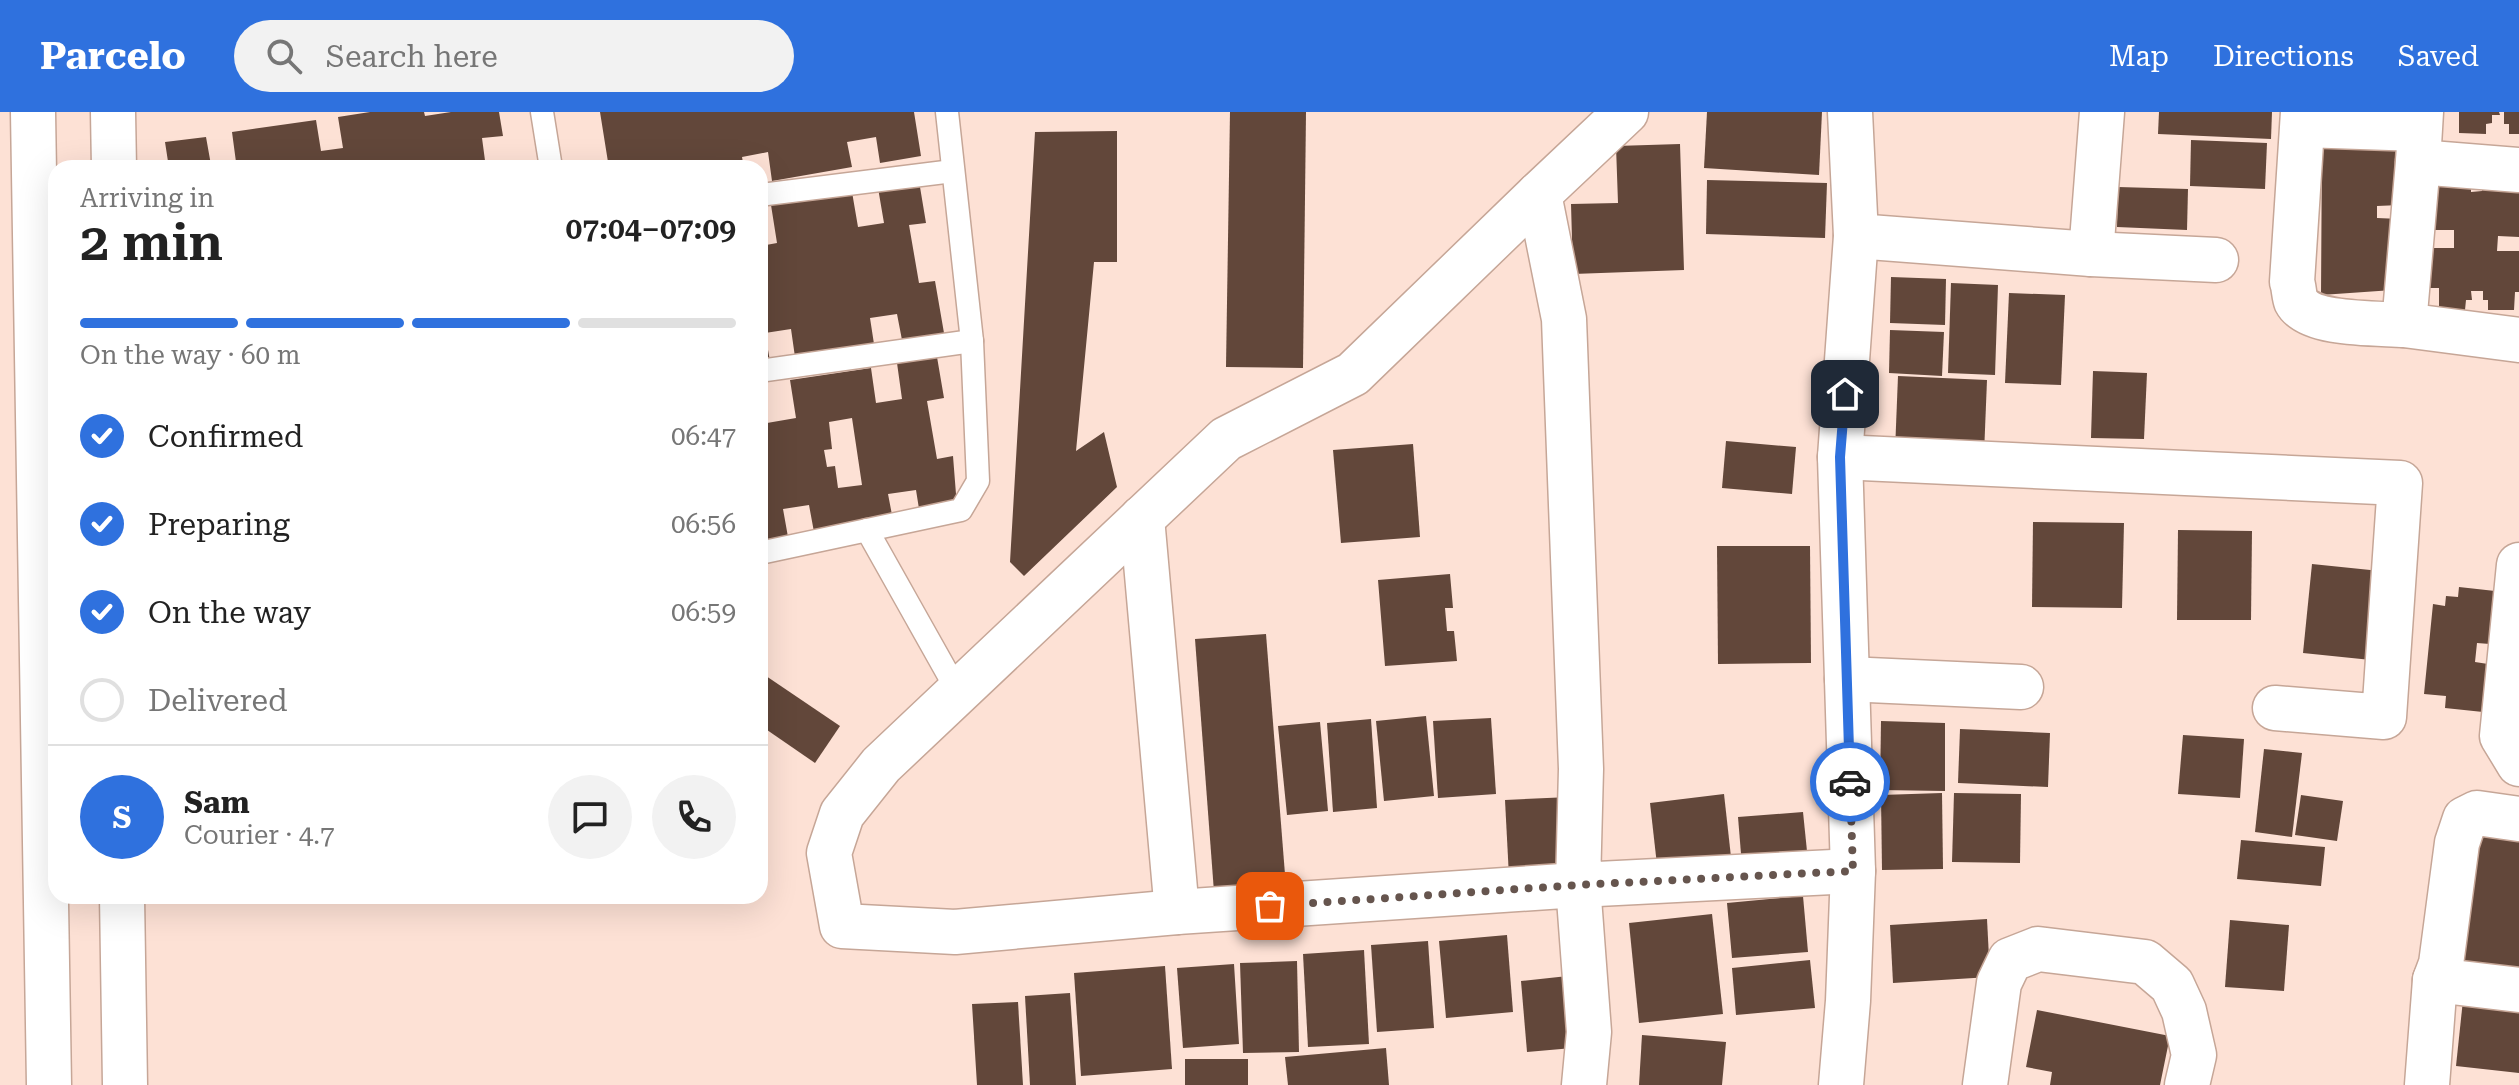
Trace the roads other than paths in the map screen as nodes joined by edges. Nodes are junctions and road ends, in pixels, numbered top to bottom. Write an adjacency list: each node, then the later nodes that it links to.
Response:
1 (33, 112): 40 (main road)
2 (113, 112): 10 (main road)
3 (542, 112): 11 (lane)
4 (947, 112): 13 (lane)
5 (1626, 112): 15 (main road)
6 (1850, 112): 16 (main road)
7 (2102, 112): 17 (main road)
8 (2303, 119): 9 (main road); 19 (main road)
9 (2419, 134): 12 (main road); 19 (main road)
10 (114, 160)
11 (550, 160)
12 (2519, 170)
13 (953, 171): 14 (lane); 21 (lane)
14 (768, 194)
15 (1539, 194): 24 (main road); 35 (main road)
16 (1856, 236): 17 (main road); 23 (main road)
17 (2091, 254): 18 (main road)
18 (2216, 260)
19 (2404, 325): 20 (main road)
20 (2519, 340)
21 (972, 341): 22 (lane); 25 (lane)
22 (768, 370)
23 (1840, 457): 28 (main road); 31 (main road)
24 (1142, 518): 30 (main road); 37 (main road)
25 (867, 530): 26 (lane); 30 (lane)
26 (768, 551)
27 (2519, 565): 32 (main road)
28 (1847, 679): 29 (main road); 34 (main road)
29 (2021, 687)
30 (958, 692): 37 (main road)
31 (2275, 708)
32 (2519, 764)
33 (2519, 819): 38 (main road)
34 (1853, 871): 35 (main road); 43 (main road)
35 (1578, 885): 37 (main road); 42 (main road)
36 (122, 904): 41 (main road)
37 (1177, 912)
38 (2435, 980): 39 (main road); 46 (main road)
39 (2519, 990)
40 (49, 1085)
41 (125, 1085)
42 (1584, 1085)
43 (1841, 1085)
44 (1985, 1085): 45 (main road)
45 (2187, 1085)
46 (2427, 1085)

